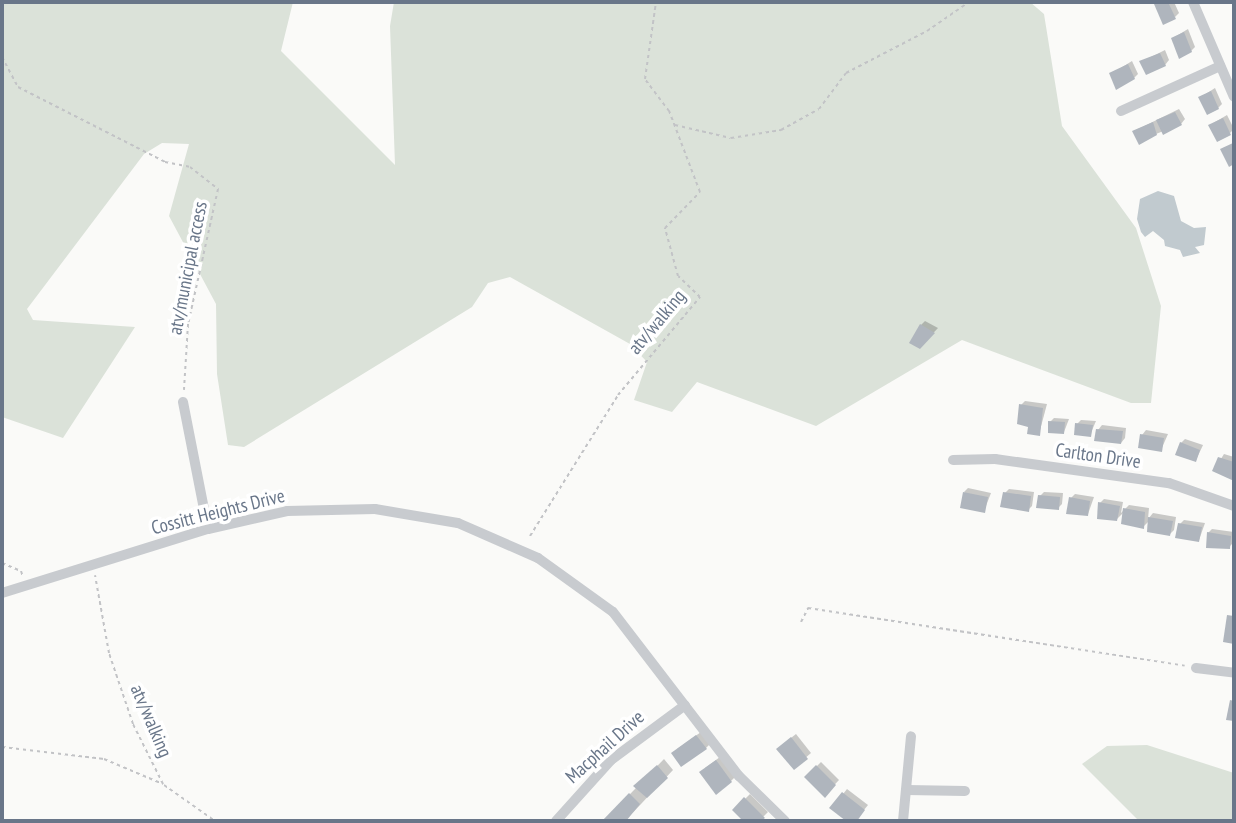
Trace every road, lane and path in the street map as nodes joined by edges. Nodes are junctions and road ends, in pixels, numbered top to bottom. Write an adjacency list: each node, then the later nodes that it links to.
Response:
1 (656, 2): 8 (path, atv/walking)
2 (969, 2): 8 (path)
3 (1194, 2): 5 (street)
4 (2, 57): 9 (path, atv/municipal access)
5 (1220, 65): 6 (street); 7 (street)
6 (1234, 97)
7 (1122, 111)
8 (674, 125): 13 (path, atv/walking)
9 (183, 402): 12 (street)
10 (953, 460): 11 (street, Carlton Drive)
11 (1234, 506)
12 (208, 529): 15 (street, Cossitt Heights Drive); 22 (street, Cossitt Heights Drive)
13 (530, 536)
14 (2, 563): 17 (path)
15 (94, 563): 16 (path); 17 (street, Cossitt Heights Drive); 25 (path, atv/walking)
16 (98, 580)
17 (26, 585): 18 (street, Cossitt Heights Drive)
18 (2, 593)
19 (801, 622): 20 (path)
20 (1196, 668): 21 (street)
21 (1234, 673)
22 (685, 705): 29 (street, Macphail Drive); 30 (street, Cossitt Heights Drive)
23 (911, 736): 26 (street)
24 (2, 747): 25 (path, atv/walking)
25 (163, 784): 28 (path)
26 (907, 790): 27 (street); 31 (street)
27 (965, 791)
28 (215, 821)
29 (556, 821)
30 (785, 821)
31 (903, 821)

